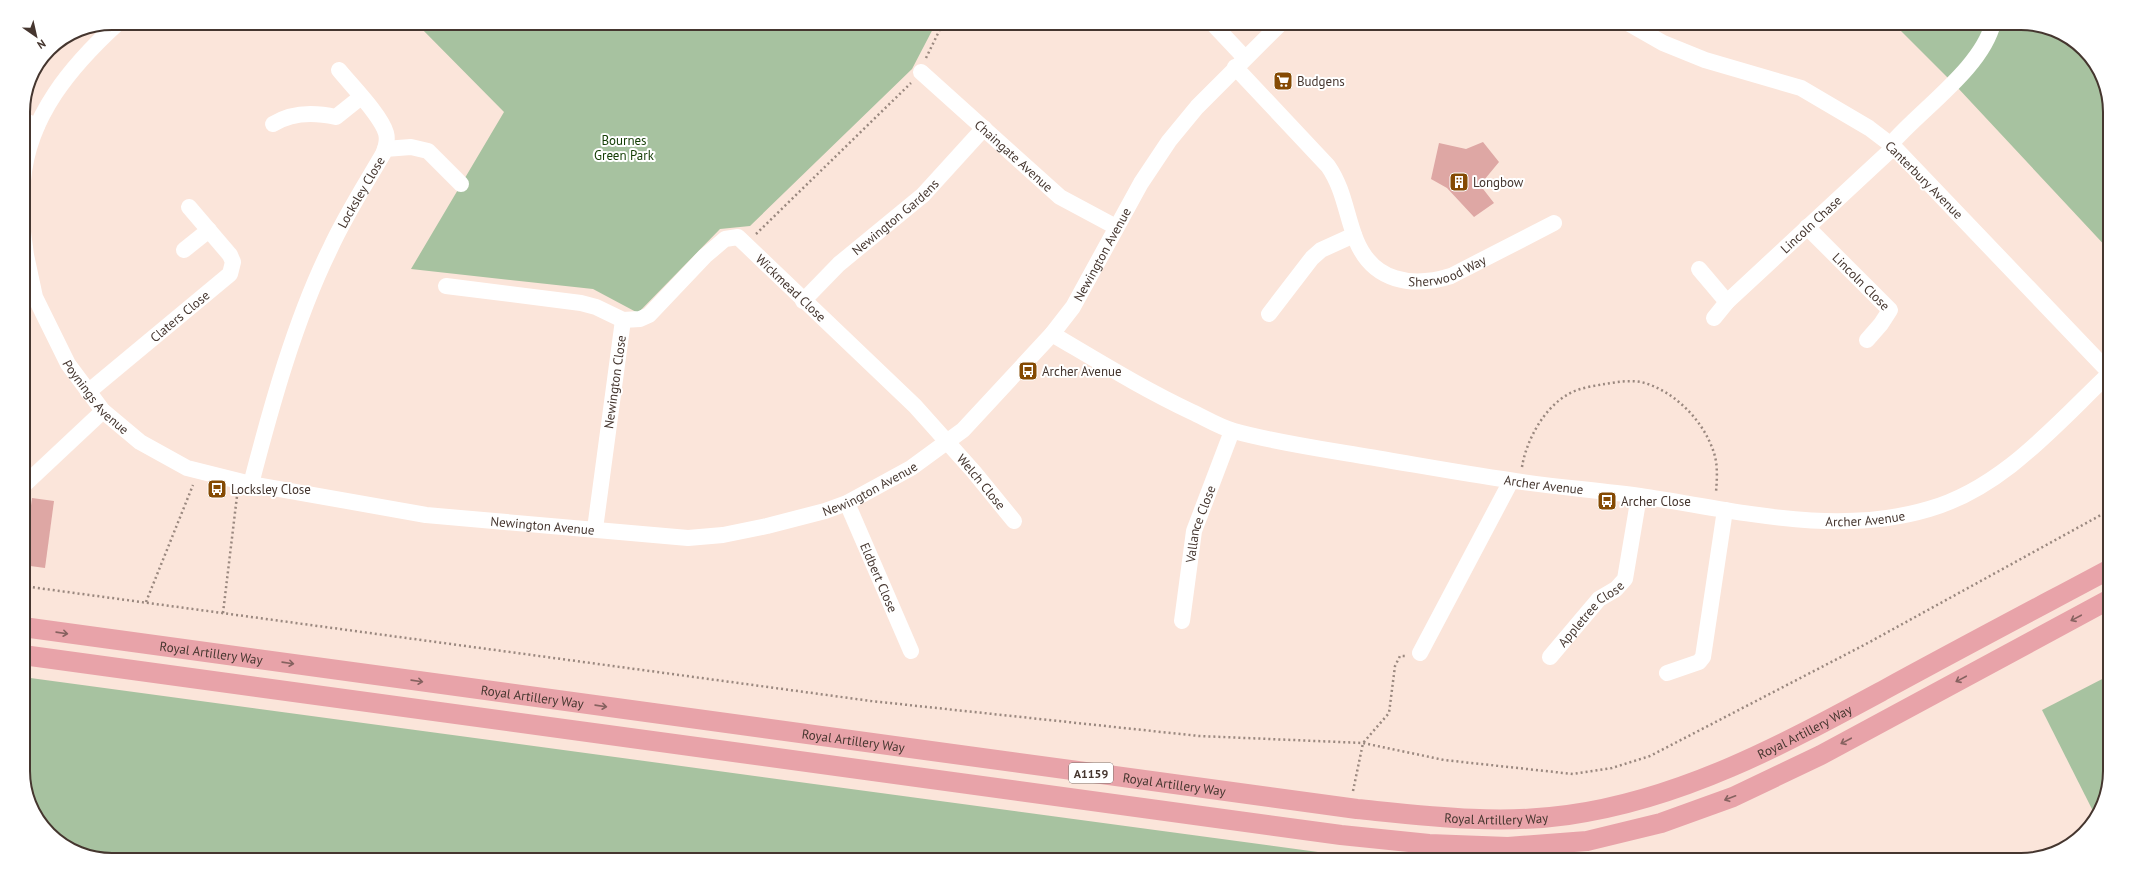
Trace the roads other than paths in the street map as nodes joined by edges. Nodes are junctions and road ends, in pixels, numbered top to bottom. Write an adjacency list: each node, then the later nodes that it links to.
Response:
1 (111, 30): 10 (street)
2 (1217, 30): 6 (street, Sherwood Way)
3 (1274, 30): 6 (street, Newington Avenue)
4 (1640, 30): 13 (street, Canterbury Avenue)
5 (1990, 30): 13 (street, Lincoln Chase)
6 (1240, 63): 18 (street, Newington Avenue); 21 (street, Sherwood Way)
7 (338, 70): 9 (street, Locksley Close)
8 (921, 72): 12 (street, Chaingate Avenue)
9 (361, 97): 11 (street); 14 (street, Locksley Close)
10 (30, 123)
11 (273, 124)
12 (984, 128): 18 (street, Chaingate Avenue); 26 (street, Newington Gardens)
13 (1892, 145): 19 (street, Lincoln Chase); 33 (street, Canterbury Avenue)
14 (385, 149): 15 (street, Locksley Close); 41 (street, Locksley Close)
15 (461, 184)
16 (189, 207): 20 (street, Claters Close)
17 (1554, 223): 21 (street, Sherwood Way)
18 (1116, 227): 31 (street, Newington Avenue)
19 (1807, 227): 27 (street, Lincoln Chase); 32 (street, Lincoln Close)
20 (209, 230): 22 (street); 35 (street, Claters Close)
21 (1354, 235): 28 (street)
22 (184, 250)
23 (1699, 269): 27 (street)
24 (30, 274): 35 (street, Poynings Avenue)
25 (446, 286): 30 (street, Newington Close)
26 (803, 301): 30 (street, Wickmead Close); 38 (street, Wickmead Close)
27 (1727, 302): 29 (street, Lincoln Chase)
28 (1269, 314)
29 (1714, 318)
30 (623, 320): 46 (street, Newington Close)
31 (1052, 334): 37 (street, Archer Avenue); 38 (street, Newington Avenue)
32 (1867, 340)
33 (2103, 366)
34 (2103, 380): 44 (street, Archer Avenue)
35 (88, 392): 36 (street, Poynings Avenue)
36 (103, 411): 39 (street); 41 (street, Poynings Avenue)
37 (1232, 431): 40 (street, Archer Avenue); 49 (street, Vallance Close)
38 (948, 443): 43 (street, Newington Avenue); 45 (street, Welch Close)
39 (30, 479)
40 (1515, 481): 42 (street, Archer Avenue); 52 (street)
41 (245, 483): 46 (street, Newington Avenue)
42 (1639, 496): 44 (street, Archer Avenue); 54 (street, Appletree Close)
43 (847, 503): 46 (street, Newington Avenue); 51 (street, Eldbert Close)
44 (1720, 510): 55 (street)
45 (1014, 522)
46 (595, 529)
47 (2103, 572): 50 (main road, Royal Artillery Way / A1159, one-way to 47)
48 (2103, 603): 53 (main road, Royal Artillery Way / A1159, one-way to 53)
49 (1182, 621)
50 (30, 628)
51 (911, 651)
52 (1420, 653)
53 (30, 656)
54 (1550, 657)
55 (1667, 673)

